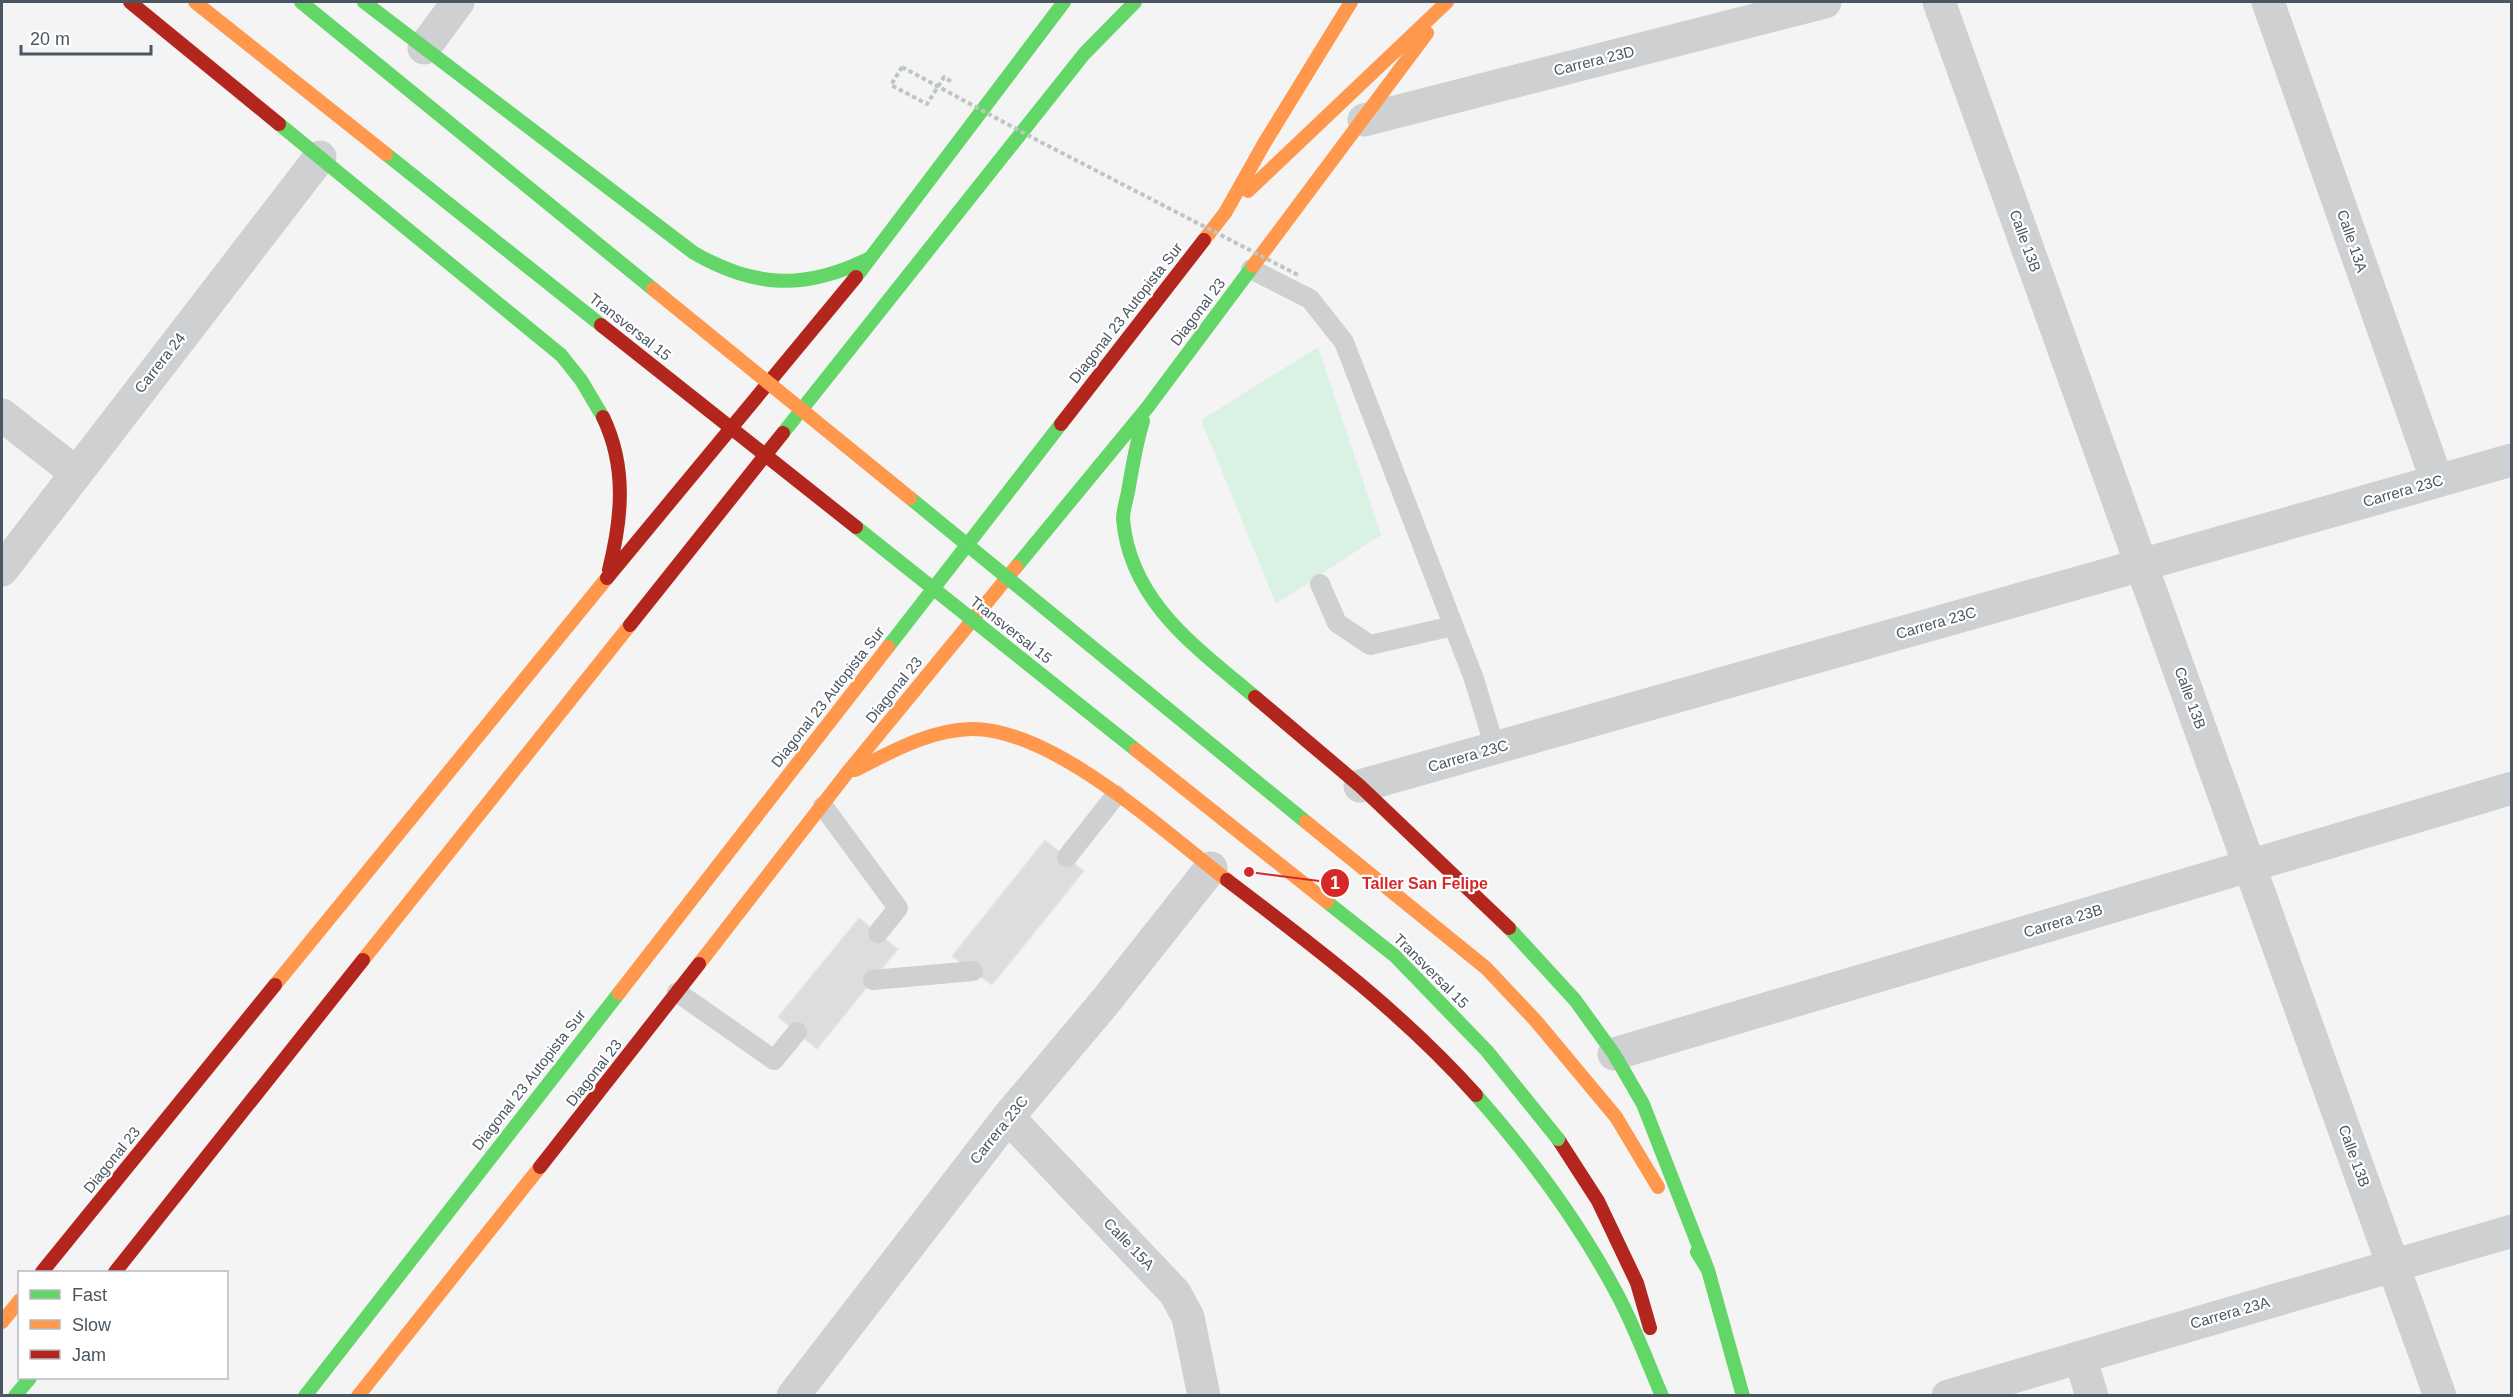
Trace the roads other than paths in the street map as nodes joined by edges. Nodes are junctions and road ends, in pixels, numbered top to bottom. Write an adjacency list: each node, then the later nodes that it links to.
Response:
1 (130, 2): 15 (street)
2 (195, 2): 59 (street, Transversal 15, bridge)
3 (301, 2): 47 (street, bridge)
4 (364, 2): 13 (street)
5 (458, 2): 13 (street)
6 (1064, 2): 17 (street, Diagonal 23)
7 (1136, 2): 49 (street)
8 (1351, 2): 16 (street, Diagonal 23 Autopista Sur)
9 (1449, 2): 14 (street, Diagonal 23); 16 (street)
10 (1825, 2): 14 (street, Carrera 23D)
11 (1939, 2): 24 (street, Calle 13B)
12 (2268, 2): 23 (street, Calle 13A)
13 (424, 48): 17 (street)
14 (1364, 120): 18 (street, Diagonal 23)
15 (320, 157): 22 (street, Carrera 24); 26 (street)
16 (1225, 213): 55 (street, Diagonal 23 Autopista Sur)
17 (874, 255): 26 (street, Diagonal 23)
18 (1251, 269): 19 (street, Diagonal 23); 28 (lane)
19 (1147, 408): 30 (street, Diagonal 23); 31 (street)
20 (2, 415): 22 (street)
21 (2511, 460): 23 (street, Carrera 23C)
22 (76, 473): 25 (street, Carrera 24)
23 (2437, 481): 24 (street, Carrera 23C)
24 (2141, 565): 29 (street, Carrera 23C); 36 (street, Calle 13B)
25 (2, 570)
26 (606, 579): 48 (street, Diagonal 23)
27 (1320, 584): 28 (lane)
28 (1453, 626): 29 (lane)
29 (1495, 748): 31 (street, Carrera 23C)
30 (847, 773): 33 (street); 34 (street, Diagonal 23)
31 (1360, 786): 43 (street)
32 (2511, 788): 36 (street, Carrera 23B)
33 (1116, 795): 35 (lane); 37 (street)
34 (823, 806): 38 (lane); 41 (street, Diagonal 23)
35 (1067, 857)
36 (2250, 866): 43 (street, Carrera 23B); 46 (street, Calle 13B)
37 (1211, 868): 44 (street, Carrera 23C); 59 (street)
38 (878, 933)
39 (973, 971): 40 (lane)
40 (873, 980)
41 (677, 992): 42 (lane); 56 (street, Diagonal 23)
42 (797, 1032)
43 (1614, 1054): 47 (street)
44 (1008, 1117): 57 (street, Carrera 23C); 58 (street, Calle 15A)
45 (2511, 1231): 46 (street, Carrera 23A)
46 (2393, 1265): 52 (street, Carrera 23A); 63 (street, Calle 13B)
47 (1708, 1270): 60 (street)
48 (43, 1271)
49 (116, 1271)
50 (18, 1302): 51 (street)
51 (2, 1322)
52 (2080, 1357): 61 (street, Carrera 23A); 62 (street)
53 (28, 1379): 54 (street)
54 (15, 1395)
55 (305, 1395)
56 (358, 1395)
57 (793, 1395)
58 (1204, 1395)
59 (1663, 1395)
60 (1743, 1395)
61 (1948, 1395)
62 (2092, 1395)
63 (2440, 1395)

